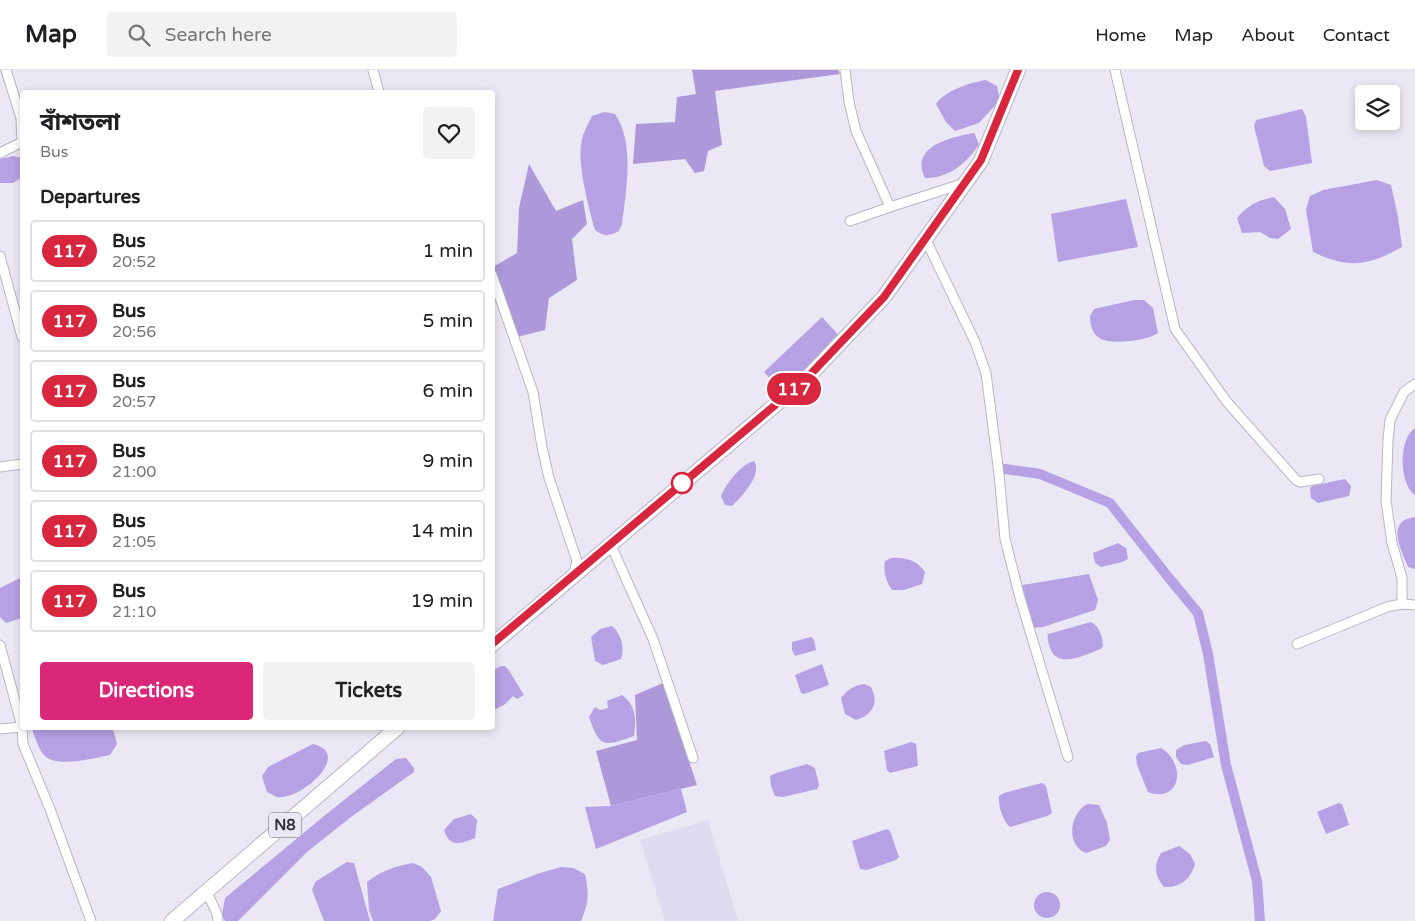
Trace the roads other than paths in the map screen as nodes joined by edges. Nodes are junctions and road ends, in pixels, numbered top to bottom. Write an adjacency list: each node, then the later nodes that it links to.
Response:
1 (6, 70): 7 (street)
2 (373, 70): 6 (street)
3 (845, 70): 11 (street)
4 (1018, 70): 10 (highway)
5 (1115, 70): 20 (street)
6 (378, 90)
7 (20, 115)
8 (20, 143): 9 (street)
9 (0, 153)
10 (967, 180): 11 (street); 13 (highway)
11 (890, 207): 12 (street)
12 (850, 221)
13 (926, 238): 21 (highway); 34 (street)
14 (0, 256): 16 (street)
15 (495, 284): 22 (street)
16 (20, 330)
17 (1415, 384): 23 (street)
18 (20, 464): 19 (street)
19 (0, 467)
20 (1319, 479)
21 (610, 543): 22 (highway); 33 (street)
22 (574, 573): 25 (highway)
23 (1402, 604): 24 (street); 26 (street)
24 (1415, 605)
25 (495, 641)
26 (1297, 644)
27 (0, 645): 28 (street)
28 (20, 720)
29 (20, 727): 30 (street)
30 (0, 730)
31 (22, 730): 36 (street)
32 (395, 730): 35 (highway, N8)
33 (693, 758)
34 (1068, 758)
35 (206, 890): 37 (highway, N8); 38 (street)
36 (90, 921)
37 (172, 921)
38 (218, 921)

